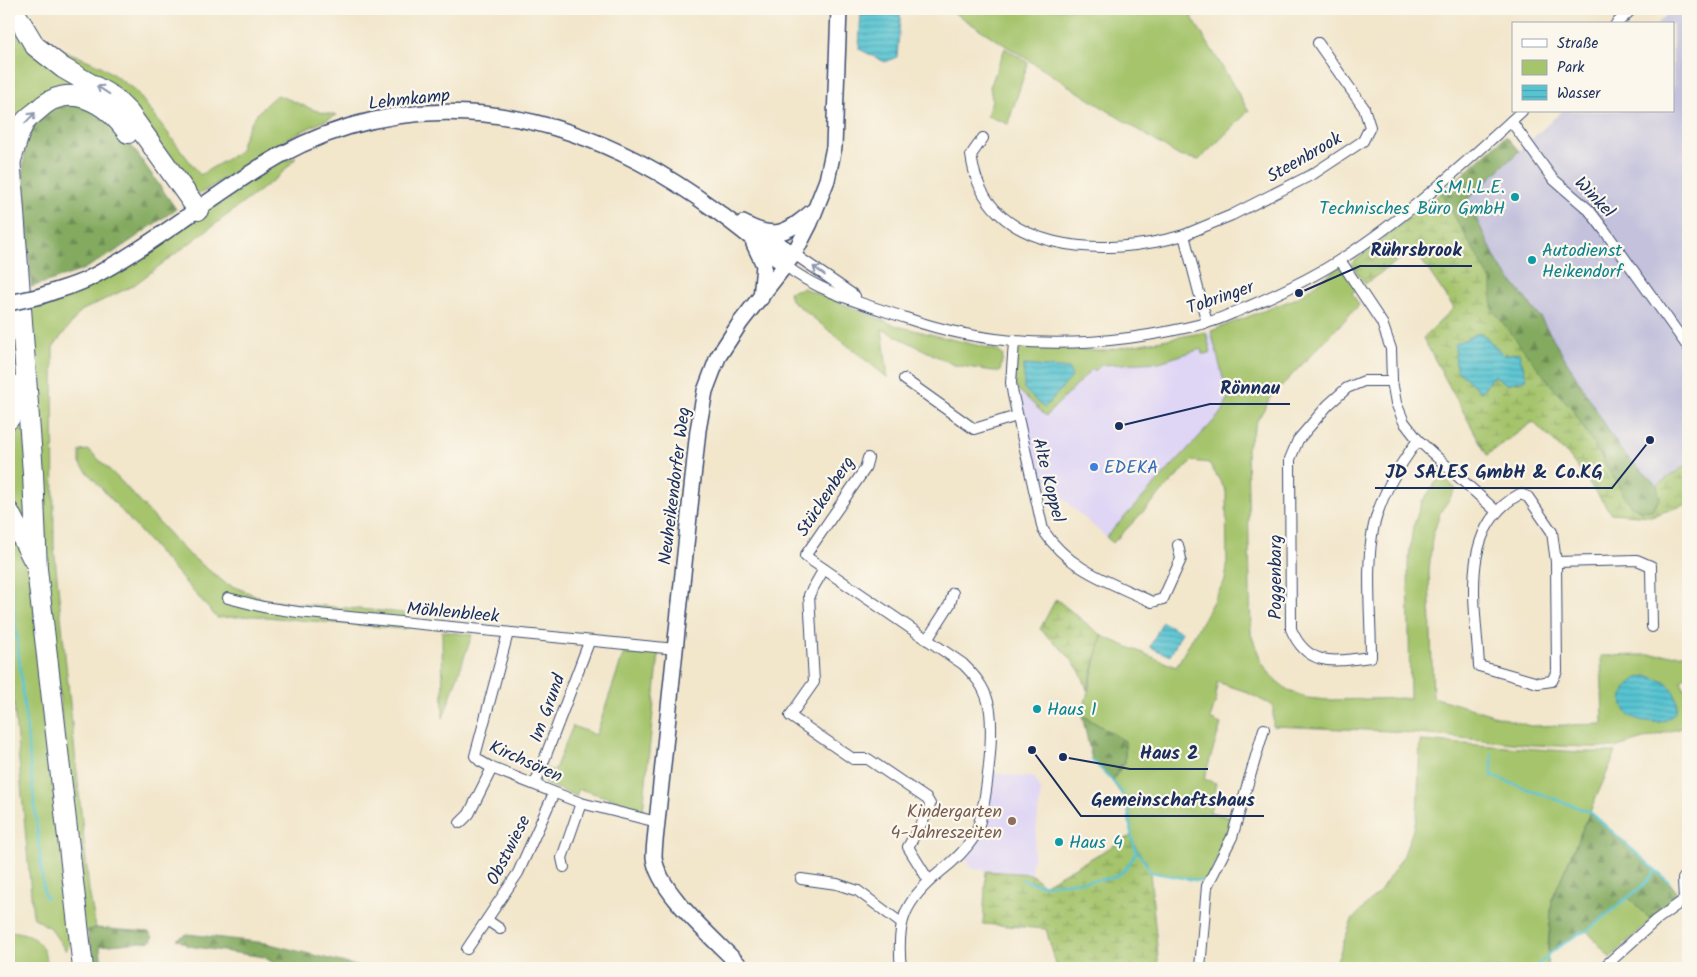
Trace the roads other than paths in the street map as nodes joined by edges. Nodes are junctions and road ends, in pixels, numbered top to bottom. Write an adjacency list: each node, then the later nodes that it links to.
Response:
1 (13, 9): 11 (highway, one-way to 1)
2 (839, 9): 10 (street, Neuheikendorfer Weg)
3 (1632, 9): 4 (street)
4 (1618, 22)
5 (1318, 43): 13 (street, Steenbrook)
6 (1521, 112): 7 (street, Tobringer)
7 (1511, 121): 15 (street, Tobringer); 21 (street, Winkel)
8 (983, 138): 13 (street, Steenbrook)
9 (10, 152): 11 (highway, one-way to 11); 22 (highway)
10 (817, 207): 12 (street); 14 (street, Neuheikendorfer Weg)
11 (192, 214): 12 (street, Lehmkamp); 17 (street, Lehmkamp, bridge)
12 (750, 232): 14 (street); 16 (street)
13 (1184, 235): 19 (street)
14 (790, 260): 16 (street, Neuheikendorfer Weg); 18 (street, Tobringer, one-way to 14); 18 (street, Tobringer)
15 (1340, 260): 19 (street, Tobringer); 24 (street)
16 (761, 298): 41 (street, Neuheikendorfer Weg)
17 (9, 303)
18 (873, 306): 20 (street, Tobringer)
19 (1208, 323): 20 (street, Tobringer)
20 (1014, 342): 25 (street, Alte Koppel)
21 (1688, 347)
22 (24, 362): 26 (highway); 33 (highway)
23 (904, 379): 25 (street)
24 (1392, 381): 27 (street); 27 (street, Poggenbarg)
25 (1016, 416): 31 (street, Alte Koppel)
26 (9, 419)
27 (1418, 440): 29 (street)
28 (868, 458): 34 (street, Stückenberg)
29 (1496, 511): 32 (street); 32 (street)
30 (9, 512): 33 (highway)
31 (1178, 545)
32 (1556, 562): 37 (street)
33 (37, 568): 58 (highway)
34 (824, 570): 39 (street, Stückenberg); 52 (street)
35 (953, 593): 39 (street)
36 (228, 598): 38 (street, Möhlenbleek)
37 (1652, 627)
38 (508, 633): 40 (street, Möhlenbleek); 43 (street, Kirchsören)
39 (926, 640): 52 (street, Stückenberg)
40 (589, 642): 41 (street, Möhlenbleek); 44 (street, Im Grund)
41 (676, 649): 47 (street, Neuheikendorfer Weg)
42 (1264, 729): 61 (street)
43 (492, 768): 44 (street, Kirchsören); 48 (street)
44 (535, 784): 45 (street, Kirchsören)
45 (554, 793): 46 (street, Kirchsören); 54 (street, Obstwiese)
46 (581, 803): 47 (street, Kirchsören); 49 (street)
47 (657, 822): 59 (street, Neuheikendorfer Weg)
48 (460, 823)
49 (564, 868)
50 (1688, 874): 53 (street)
51 (801, 879): 55 (street)
52 (929, 881): 55 (street, Stückenberg)
53 (1686, 899): 62 (street)
54 (487, 920): 56 (street); 57 (street, Obstwiese)
55 (901, 923): 60 (street, Stückenberg)
56 (500, 929)
57 (468, 949)
58 (83, 968)
59 (742, 968)
60 (901, 968)
61 (1200, 968)
62 (1603, 968)

